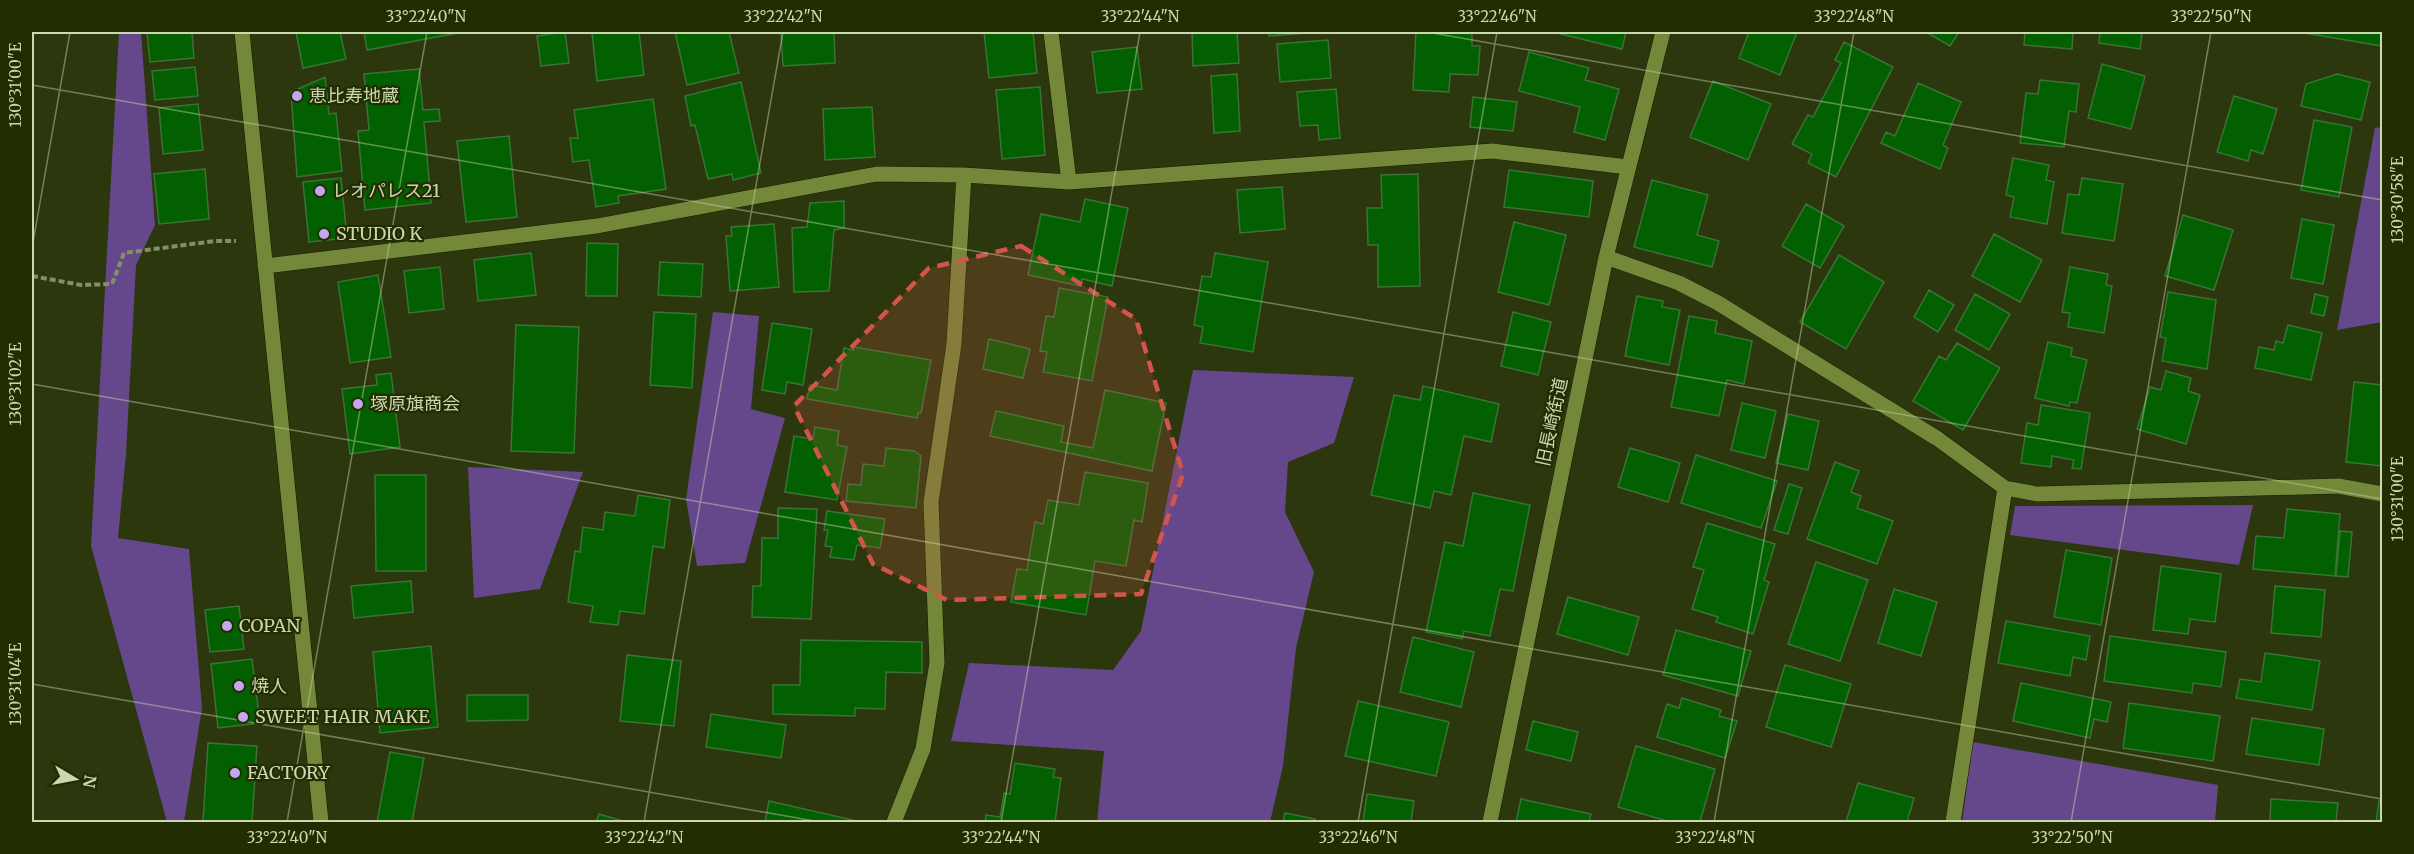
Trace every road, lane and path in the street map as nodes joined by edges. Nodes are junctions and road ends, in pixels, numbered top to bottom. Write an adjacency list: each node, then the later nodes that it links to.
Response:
1 (242, 32): 7 (street)
2 (1051, 32): 6 (street)
3 (1663, 32): 4 (street, 旧長崎街道)
4 (1628, 167): 6 (street); 8 (street, 旧長崎街道)
5 (964, 175): 6 (street); 9 (street); 14 (street)
6 (1069, 182)
7 (264, 241): 9 (street); 10 (path)
8 (1606, 258): 11 (street); 15 (street, 旧長崎街道)
9 (265, 266): 13 (street)
10 (32, 276)
11 (2005, 488): 12 (street); 16 (street)
12 (2382, 494)
13 (321, 822)
14 (894, 822)
15 (1490, 822)
16 (1953, 822)

